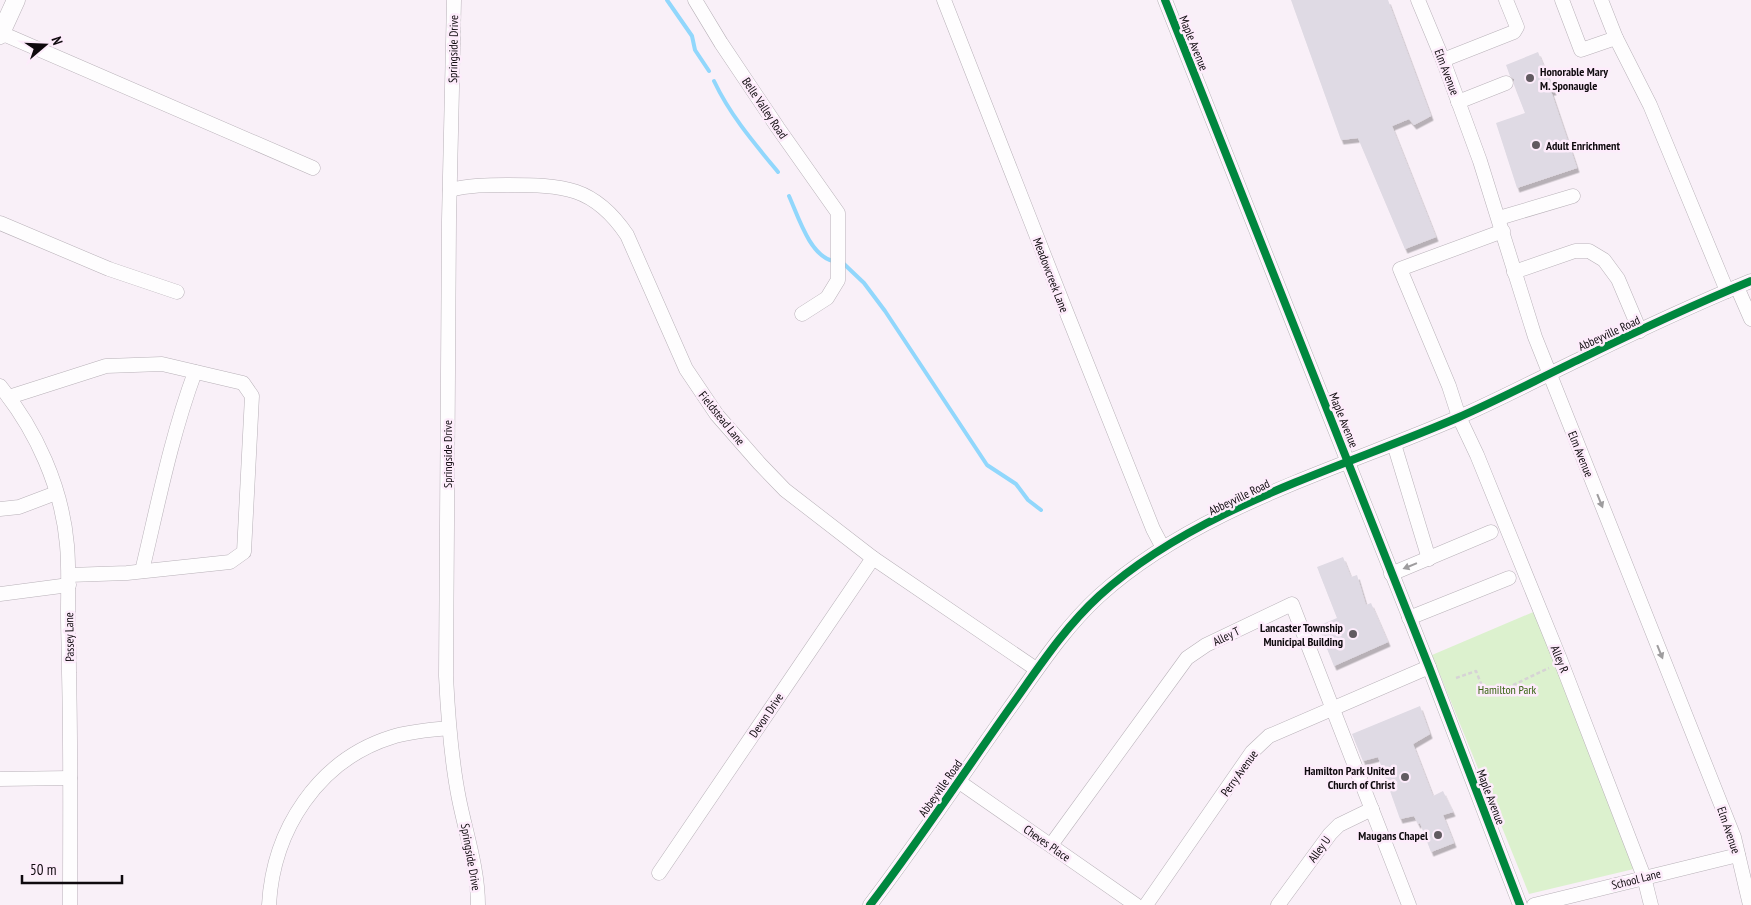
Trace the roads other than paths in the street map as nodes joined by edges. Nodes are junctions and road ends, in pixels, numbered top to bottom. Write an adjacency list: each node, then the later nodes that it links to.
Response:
1 (16, 0): 10 (main road)
2 (454, 0): 16 (street, Springside Drive)
3 (695, 0): 24 (street, Belle Valley Road)
4 (944, 0): 37 (street, Meadowcreek Lane)
5 (1165, 0): 33 (street, Maple Avenue)
6 (1418, 0): 12 (street, Elm Avenue)
7 (1506, 0): 12 (street)
8 (1562, 0): 11 (street)
9 (1601, 0): 11 (street)
10 (1, 34): 15 (street)
11 (1616, 38): 22 (street)
12 (1443, 60): 14 (street, Elm Avenue)
13 (1506, 83): 14 (street)
14 (1458, 102): 19 (street, Elm Avenue)
15 (313, 168)
16 (450, 190): 38 (street, Fieldstead Lane); 49 (street, Springside Drive)
17 (1573, 196): 19 (street)
18 (0, 223): 23 (street)
19 (1501, 224): 20 (street, Elm Avenue); 31 (street, Alley R)
20 (1514, 272): 26 (street); 28 (street, Elm Avenue)
21 (1751, 281): 22 (street, Abbeyville Road)
22 (1732, 289): 25 (street); 26 (street, Abbeyville Road)
23 (177, 292)
24 (802, 314)
25 (1751, 319)
26 (1640, 331): 28 (street, Abbeyville Road)
27 (195, 372): 30 (street); 40 (street); 40 (street)
28 (1550, 374): 31 (street, Abbeyville Road); 55 (street, Elm Avenue, one-way to 55)
29 (0, 386): 30 (street, Passey Lane)
30 (9, 397): 34 (street, Passey Lane)
31 (1459, 417): 32 (street, Abbeyville Road); 57 (street, Alley R)
32 (1394, 444): 33 (street, Abbeyville Road); 39 (street)
33 (1349, 463): 37 (street, Abbeyville Road); 41 (street, Maple Avenue)
34 (56, 493): 35 (street); 43 (street, Passey Lane)
35 (0, 509)
36 (1491, 532): 39 (street)
37 (1163, 548): 47 (street, Abbeyville Road)
38 (874, 558): 47 (street, Fieldstead Lane); 56 (street, Devon Drive)
39 (1429, 559): 41 (street, one-way to 41)
40 (142, 571): 43 (street)
41 (1391, 574): 45 (street, Maple Avenue)
42 (1509, 578): 45 (street)
43 (69, 580): 44 (street); 50 (street, Passey Lane)
44 (0, 594)
45 (1408, 618): 46 (street, Maple Avenue)
46 (1429, 666): 48 (street, Perry Avenue); 66 (street, Maple Avenue)
47 (1036, 669): 52 (street, Abbeyville Road)
48 (1332, 708): 53 (street, Alley T); 54 (street, Alley T); 63 (street, Perry Avenue)
49 (449, 728): 59 (street); 60 (street, Springside Drive)
50 (70, 778): 51 (street); 58 (street, Passey Lane)
51 (0, 779)
52 (958, 781): 54 (street, Cheves Place); 61 (street, Abbeyville Road)
53 (1372, 809): 64 (street, Alley U); 65 (street, Alley T)
54 (1050, 845): 62 (street, Cheves Place)
55 (1738, 855): 57 (street, School Lane); 69 (street, Elm Avenue)
56 (659, 873)
57 (1644, 877): 67 (street, School Lane); 68 (street, Alley R)
58 (70, 905)
59 (269, 905)
60 (478, 905)
61 (870, 905)
62 (1136, 905)
63 (1146, 905)
64 (1278, 905)
65 (1409, 905)
66 (1520, 905)
67 (1534, 905)
68 (1651, 905)
69 (1750, 905)

